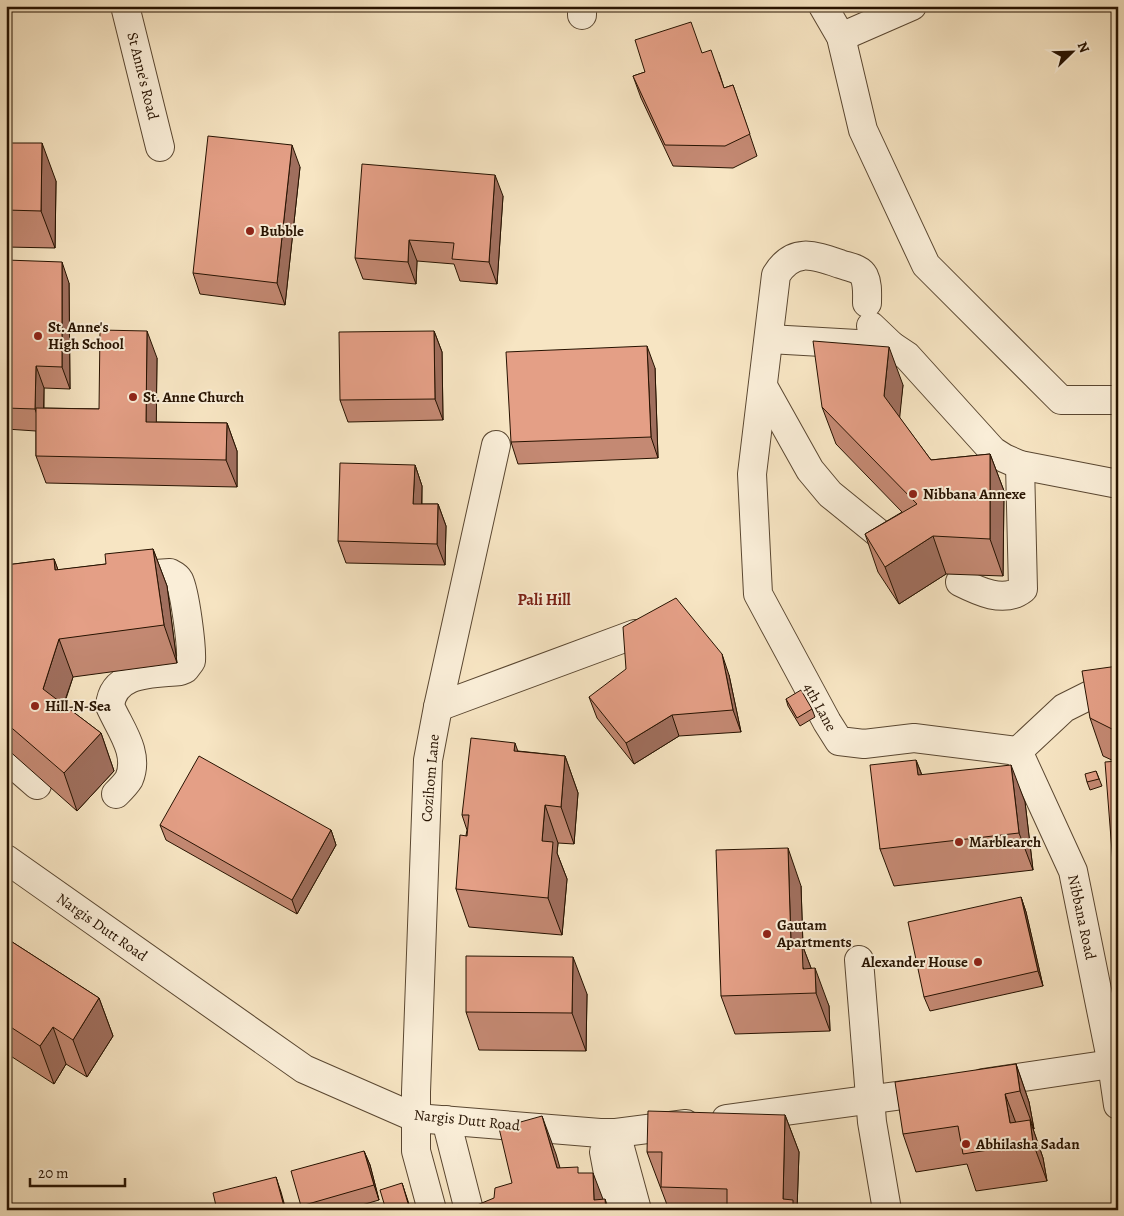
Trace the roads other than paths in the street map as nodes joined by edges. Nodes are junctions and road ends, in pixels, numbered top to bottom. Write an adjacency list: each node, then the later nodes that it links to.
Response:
1 (125, 6): 5 (street, St Anne's Road)
2 (824, 6): 4 (street)
3 (912, 6): 4 (street)
4 (841, 37): 9 (street)
5 (160, 146)
6 (769, 339): 7 (street); 7 (street); 8 (street)
7 (892, 346): 11 (street)
8 (763, 386): 13 (street); 19 (street, 4th Lane)
9 (1118, 400)
10 (496, 445): 18 (street, Cozihom Lane)
11 (1020, 465): 12 (street); 15 (street)
12 (1118, 484)
13 (893, 545)
14 (103, 577): 22 (street)
15 (960, 582)
16 (635, 634): 18 (street)
17 (1118, 688): 19 (street)
18 (438, 707): 28 (street, Cozihom Lane)
19 (1018, 751): 25 (street, Nibbana Road)
20 (6, 758): 21 (street)
21 (37, 785)
22 (116, 794)
23 (6, 859): 28 (street, Nargis Dutt Road)
24 (859, 960): 26 (street)
25 (1115, 1064): 26 (street, Nargis Dutt Road); 27 (street, Nibbana Road)
26 (871, 1100): 30 (street, Nargis Dutt Road); 35 (street)
27 (1118, 1105)
28 (416, 1118): 29 (street, Nargis Dutt Road); 31 (street, Cozihom Lane)
29 (446, 1120): 30 (street, Nargis Dutt Road); 32 (street)
30 (608, 1133): 33 (street); 34 (street)
31 (432, 1210)
32 (469, 1210)
33 (615, 1210)
34 (637, 1210)
35 (887, 1210)

